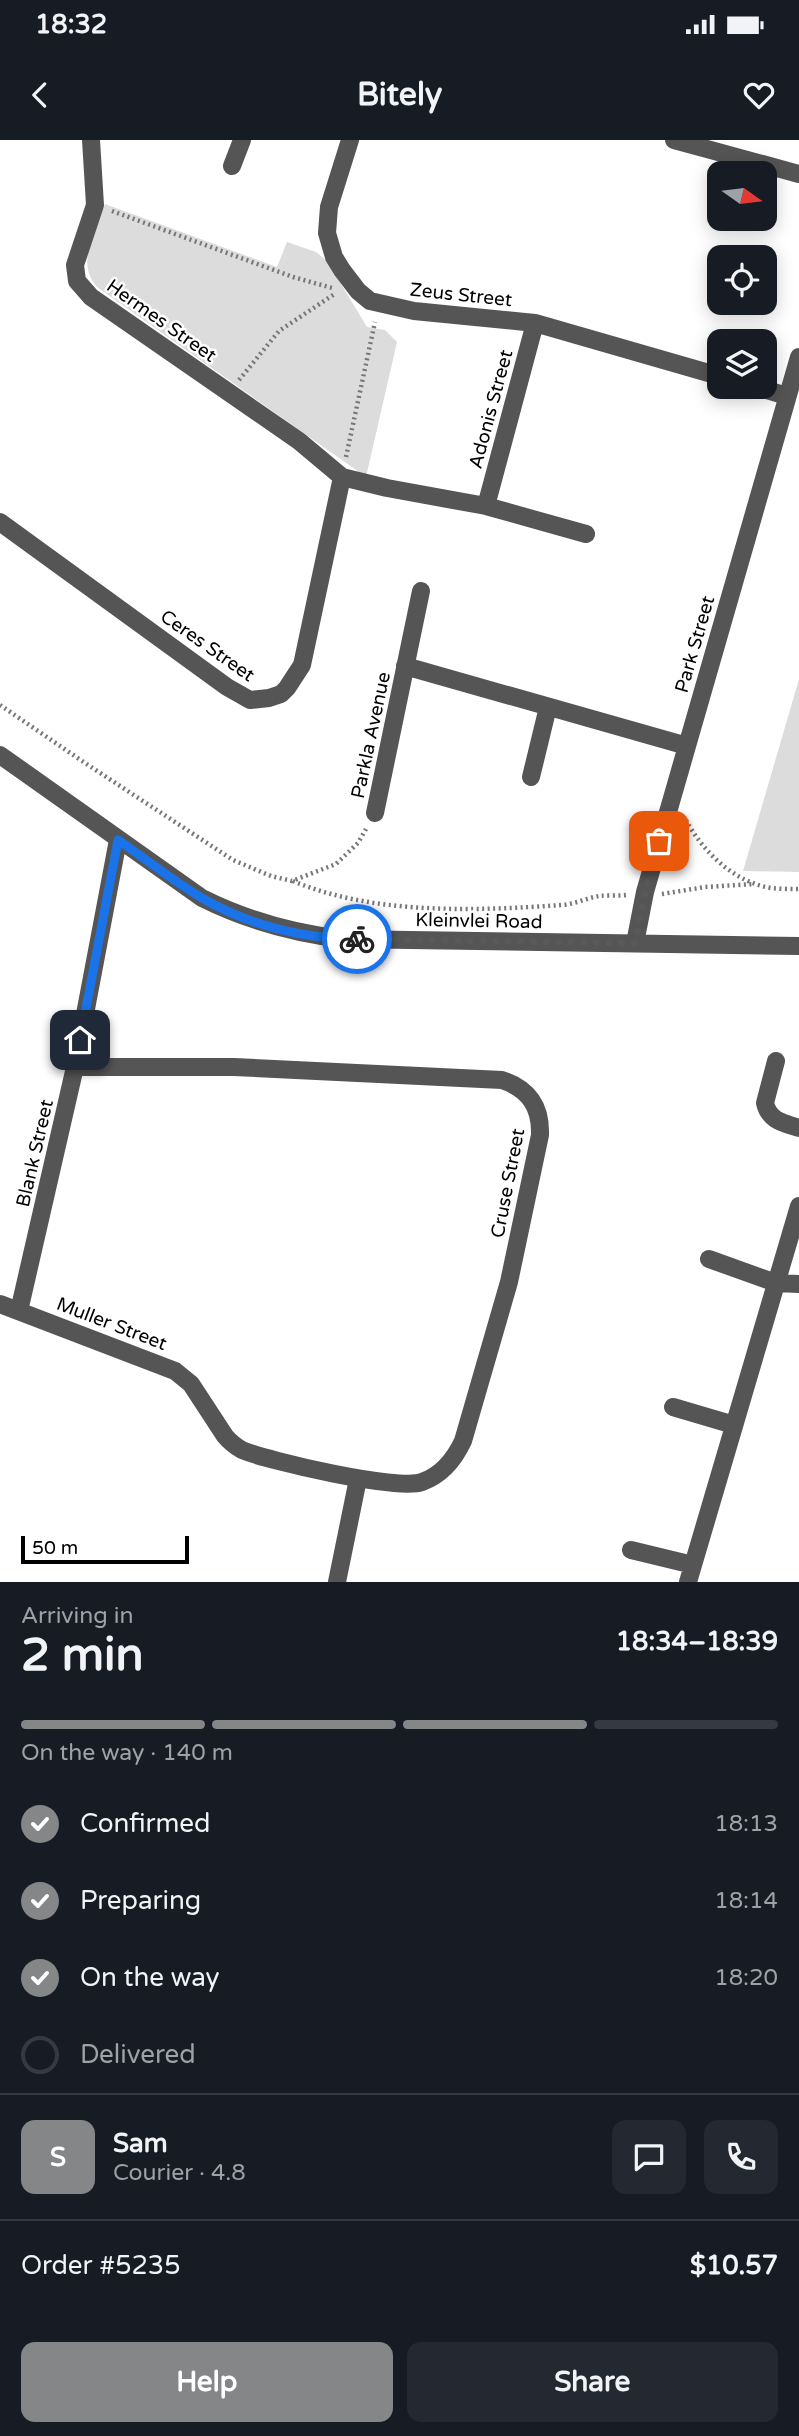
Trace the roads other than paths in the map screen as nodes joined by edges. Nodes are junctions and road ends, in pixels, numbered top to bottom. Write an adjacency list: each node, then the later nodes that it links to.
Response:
1 (91, 140): 12 (street, Hermes Street)
2 (242, 140): 5 (street)
3 (350, 140): 7 (street, Zeus Street)
4 (674, 140): 6 (street)
5 (232, 166)
6 (799, 174)
7 (535, 323): 9 (street, Zeus Street); 13 (street, Adonis Street)
8 (799, 357): 11 (street, Park Street)
9 (707, 373)
10 (777, 393): 11 (street)
11 (787, 396): 19 (street, Park Street)
12 (342, 477): 13 (street); 14 (street, Ceres Street)
13 (486, 506): 15 (street)
14 (0, 522)
15 (586, 534)
16 (421, 591): 17 (street, Parkla Avenue)
17 (405, 666): 18 (street, Parkla Avenue); 22 (street, Parkla Avenue)
18 (548, 707): 19 (street, Parkla Avenue); 21 (street)
19 (687, 746): 24 (street, Park Street)
20 (0, 755): 23 (street, Kleinvlei Road)
21 (531, 776)
22 (375, 813)
23 (118, 840): 24 (street, Kleinvlei Road); 27 (street, Blank Street)
24 (635, 943): 25 (street, Kleinvlei Road)
25 (799, 946)
26 (776, 1061): 28 (street)
27 (75, 1067): 34 (street, Blank Street); 37 (street, Cruse Street)
28 (799, 1128)
29 (799, 1206): 31 (street)
30 (709, 1259): 31 (street)
31 (776, 1283): 32 (street); 36 (street)
32 (799, 1284)
33 (0, 1304): 34 (street, Muller Street)
34 (19, 1311): 37 (street, Muller Street)
35 (673, 1407): 36 (street)
36 (734, 1425): 39 (street)
37 (358, 1479): 40 (street)
38 (631, 1550): 39 (street)
39 (691, 1574)
40 (337, 1582)

